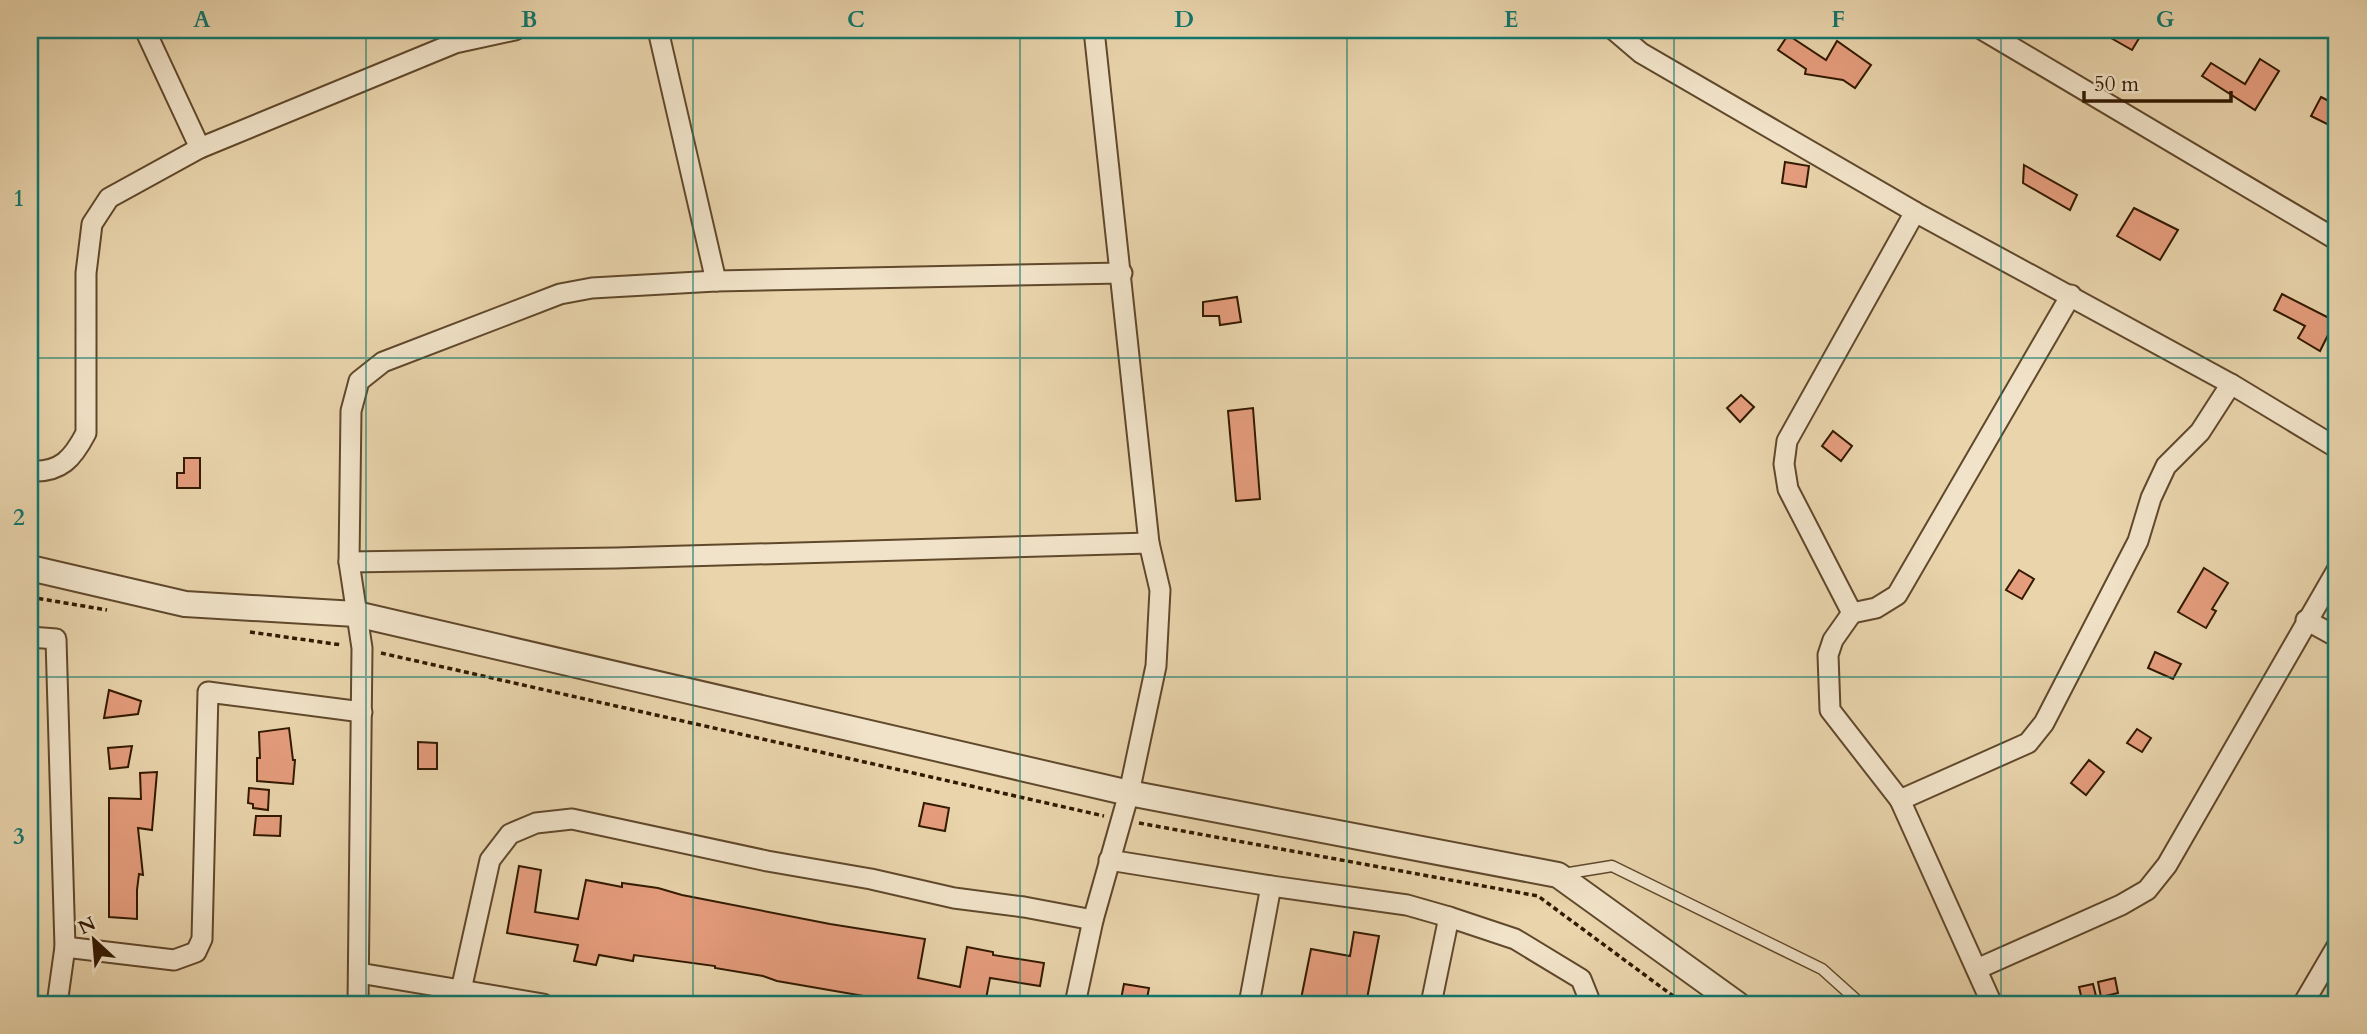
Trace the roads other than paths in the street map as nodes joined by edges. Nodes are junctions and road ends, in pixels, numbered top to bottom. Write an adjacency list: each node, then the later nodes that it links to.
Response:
1 (145, 30): 9 (street)
2 (515, 30): 7 (street)
3 (658, 30): 13 (street)
4 (1094, 30): 12 (street)
5 (1614, 30): 10 (street)
6 (1983, 30): 8 (street)
7 (452, 36): 9 (street)
8 (2013, 37): 11 (street)
9 (200, 148): 17 (street)
10 (1915, 212): 14 (street); 22 (street)
11 (2337, 240)
12 (1122, 273): 13 (street); 18 (street)
13 (716, 281): 19 (street)
14 (2071, 295): 15 (street); 22 (street)
15 (2231, 384): 16 (street); 29 (street)
16 (2337, 448)
17 (30, 471)
18 (1149, 543): 19 (street); 28 (street)
19 (349, 562): 23 (street)
20 (30, 568): 23 (street)
21 (2337, 570): 24 (street)
22 (1852, 613): 29 (street)
23 (356, 614): 27 (street); 28 (street)
24 (2306, 620): 26 (street); 37 (street)
25 (30, 637): 36 (street)
26 (2337, 637)
27 (362, 712): 36 (street); 38 (street)
28 (1129, 793): 30 (street); 31 (street)
29 (1900, 800): 37 (street)
30 (1109, 860): 32 (street); 34 (street)
31 (1558, 875): 47 (street); 48 (lane)
32 (1271, 887): 33 (street); 44 (street)
33 (1450, 917): 45 (street); 46 (street)
34 (1093, 920): 39 (street); 43 (street)
35 (2337, 946): 50 (street)
36 (65, 947): 40 (street)
37 (1977, 969): 49 (street)
38 (359, 973): 39 (street); 41 (street)
39 (461, 990): 42 (street)
40 (57, 1004)
41 (358, 1004)
42 (543, 1004)
43 (1075, 1004)
44 (1249, 1004)
45 (1431, 1004)
46 (1591, 1004)
47 (1737, 1004)
48 (1861, 1004)
49 (1992, 1004)
50 (2304, 1004)

